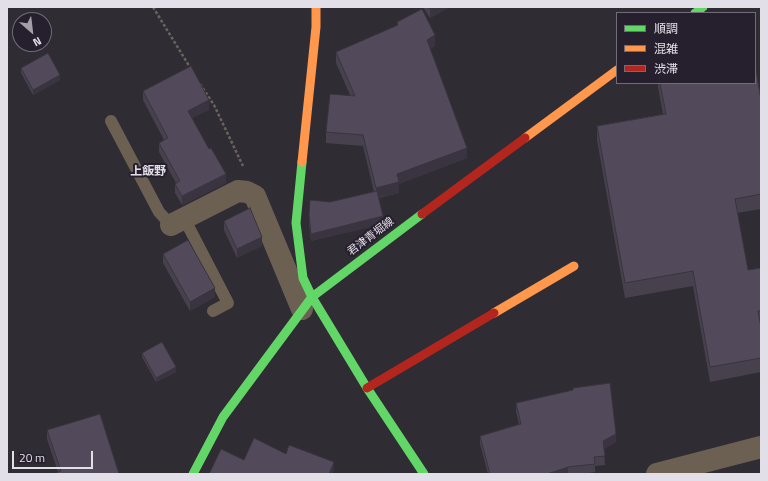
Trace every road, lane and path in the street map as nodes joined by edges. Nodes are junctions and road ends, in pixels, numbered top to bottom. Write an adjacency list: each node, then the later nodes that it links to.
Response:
1 (153, 7): 4 (path)
2 (316, 7): 10 (street)
3 (616, 71): 10 (street, 君津青堀線)
4 (195, 75)
5 (199, 81): 7 (path)
6 (112, 121): 8 (lane)
7 (255, 196): 8 (street); 10 (street)
8 (177, 222): 11 (lane)
9 (574, 266): 12 (street)
10 (307, 303): 12 (street); 14 (street, 君津青堀線)
11 (213, 311)
12 (367, 388): 15 (street)
13 (761, 447): 16 (street)
14 (193, 474)
15 (424, 474)
16 (656, 474)

